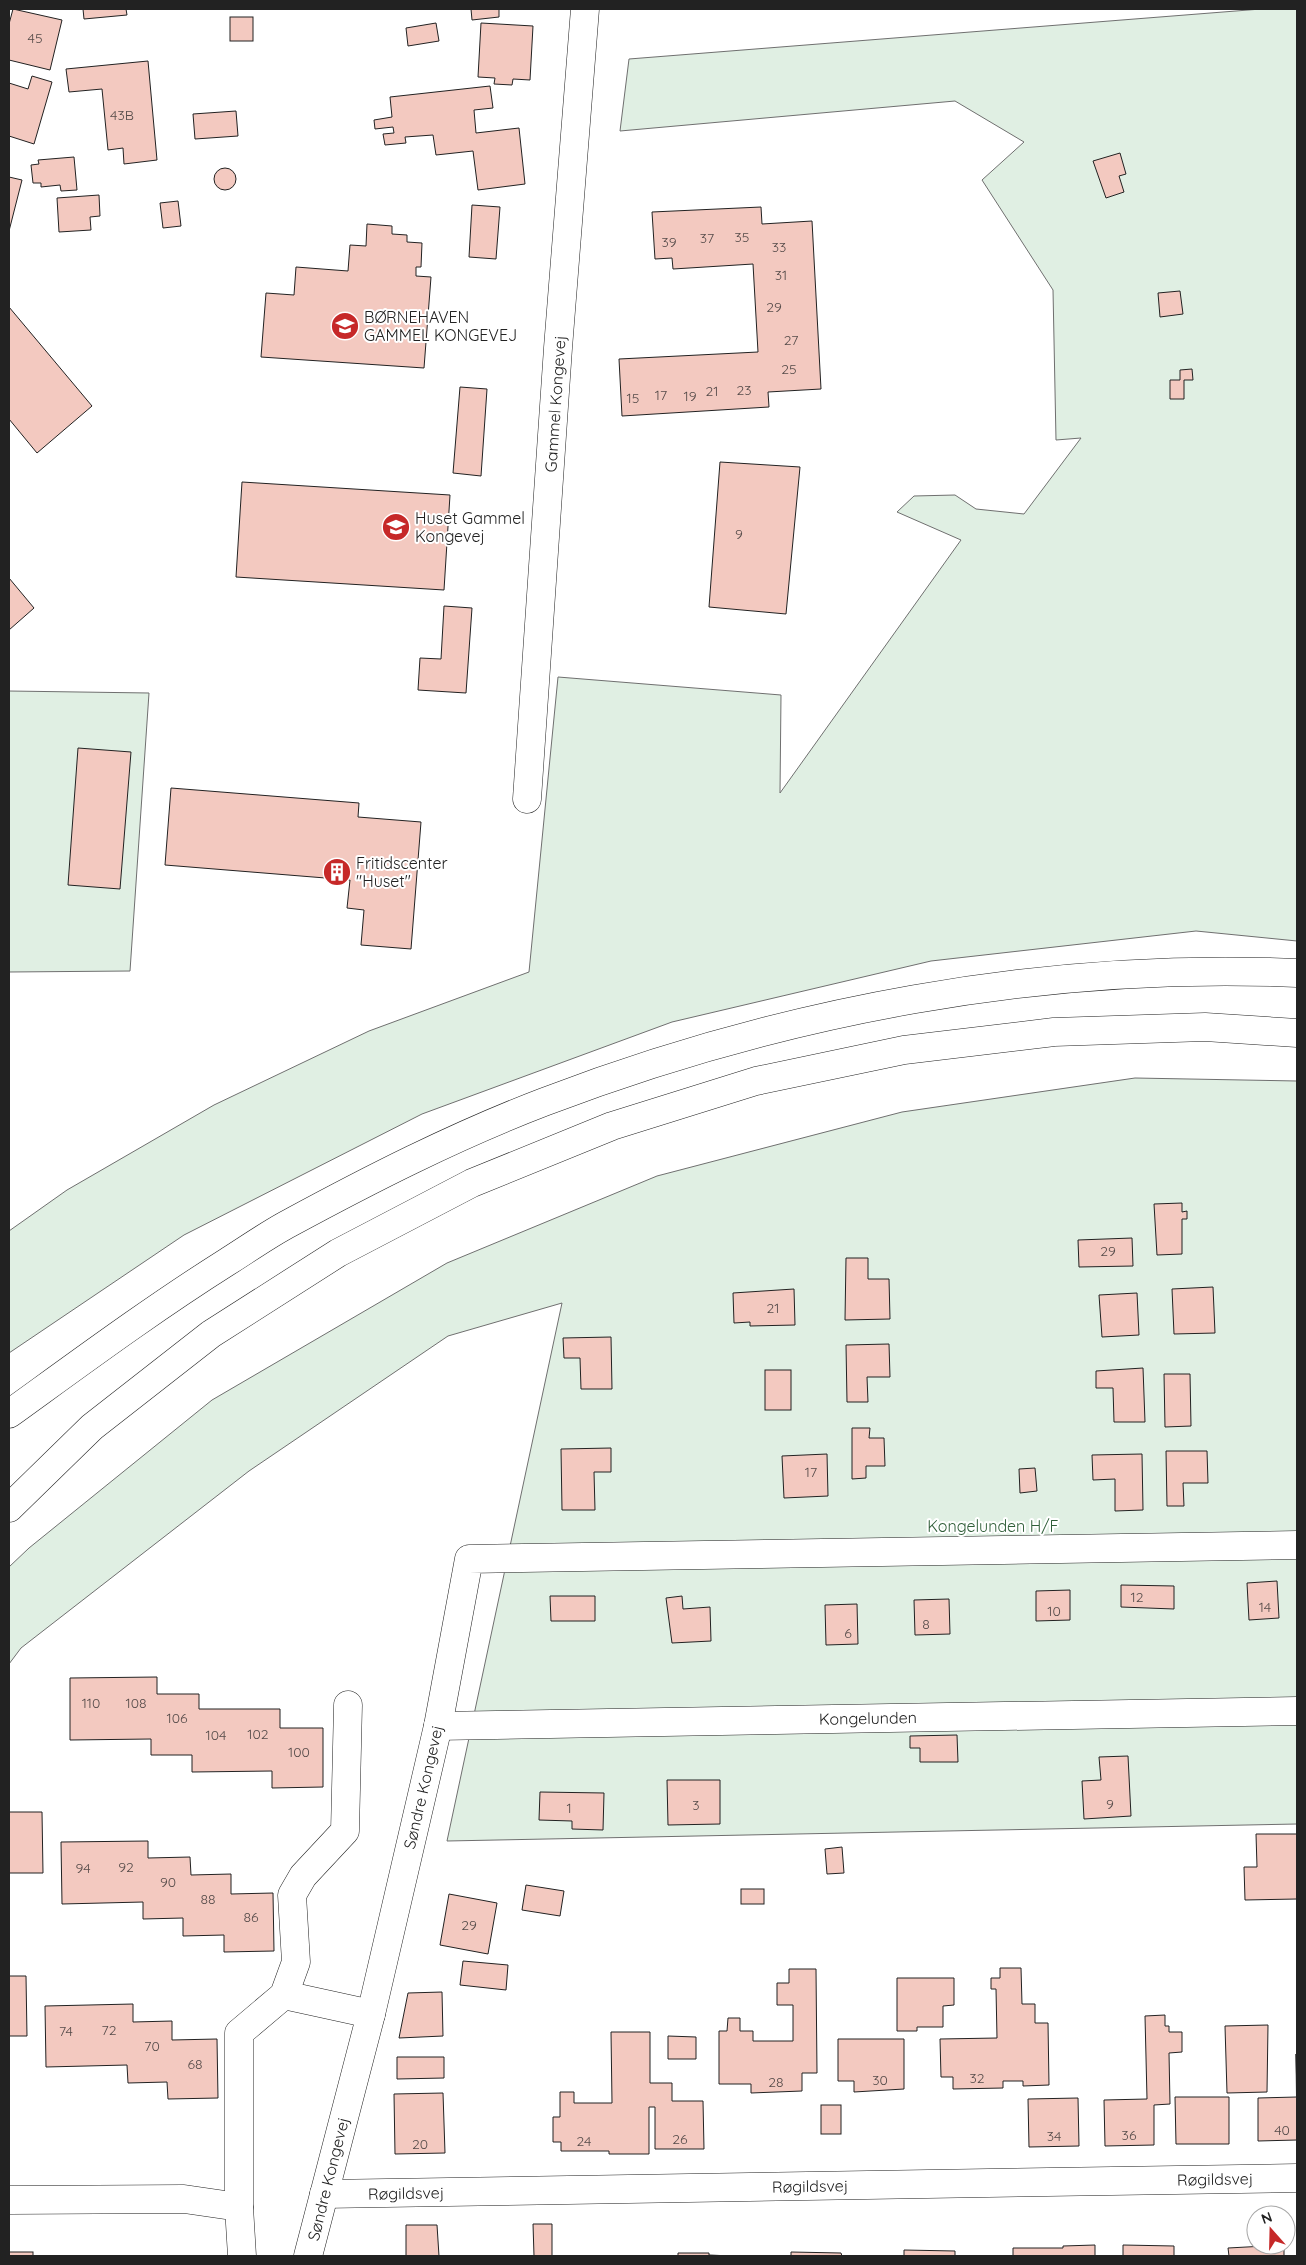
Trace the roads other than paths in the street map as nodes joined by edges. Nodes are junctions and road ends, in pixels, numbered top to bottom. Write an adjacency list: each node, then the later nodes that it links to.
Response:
1 (585, 9): 2 (main road, Gammel Kongevej)
2 (526, 799)
3 (1297, 973): 5 (main road)
4 (1297, 1033): 6 (main road)
5 (9, 1414)
6 (9, 1508)
7 (1297, 1545): 10 (main road, Søndre Kongevej)
8 (348, 1705): 11 (main road)
9 (1297, 1711): 10 (main road, Kongelunden)
10 (438, 1726): 12 (main road, Søndre Kongevej)
11 (284, 1995): 12 (main road); 16 (main road)
12 (371, 2014): 14 (main road, Søndre Kongevej)
13 (1297, 2178): 14 (main road, Røgildsvej)
14 (324, 2194): 18 (main road, Søndre Kongevej)
15 (9, 2200): 16 (main road)
16 (239, 2207): 17 (main road)
17 (242, 2256)
18 (308, 2256)

